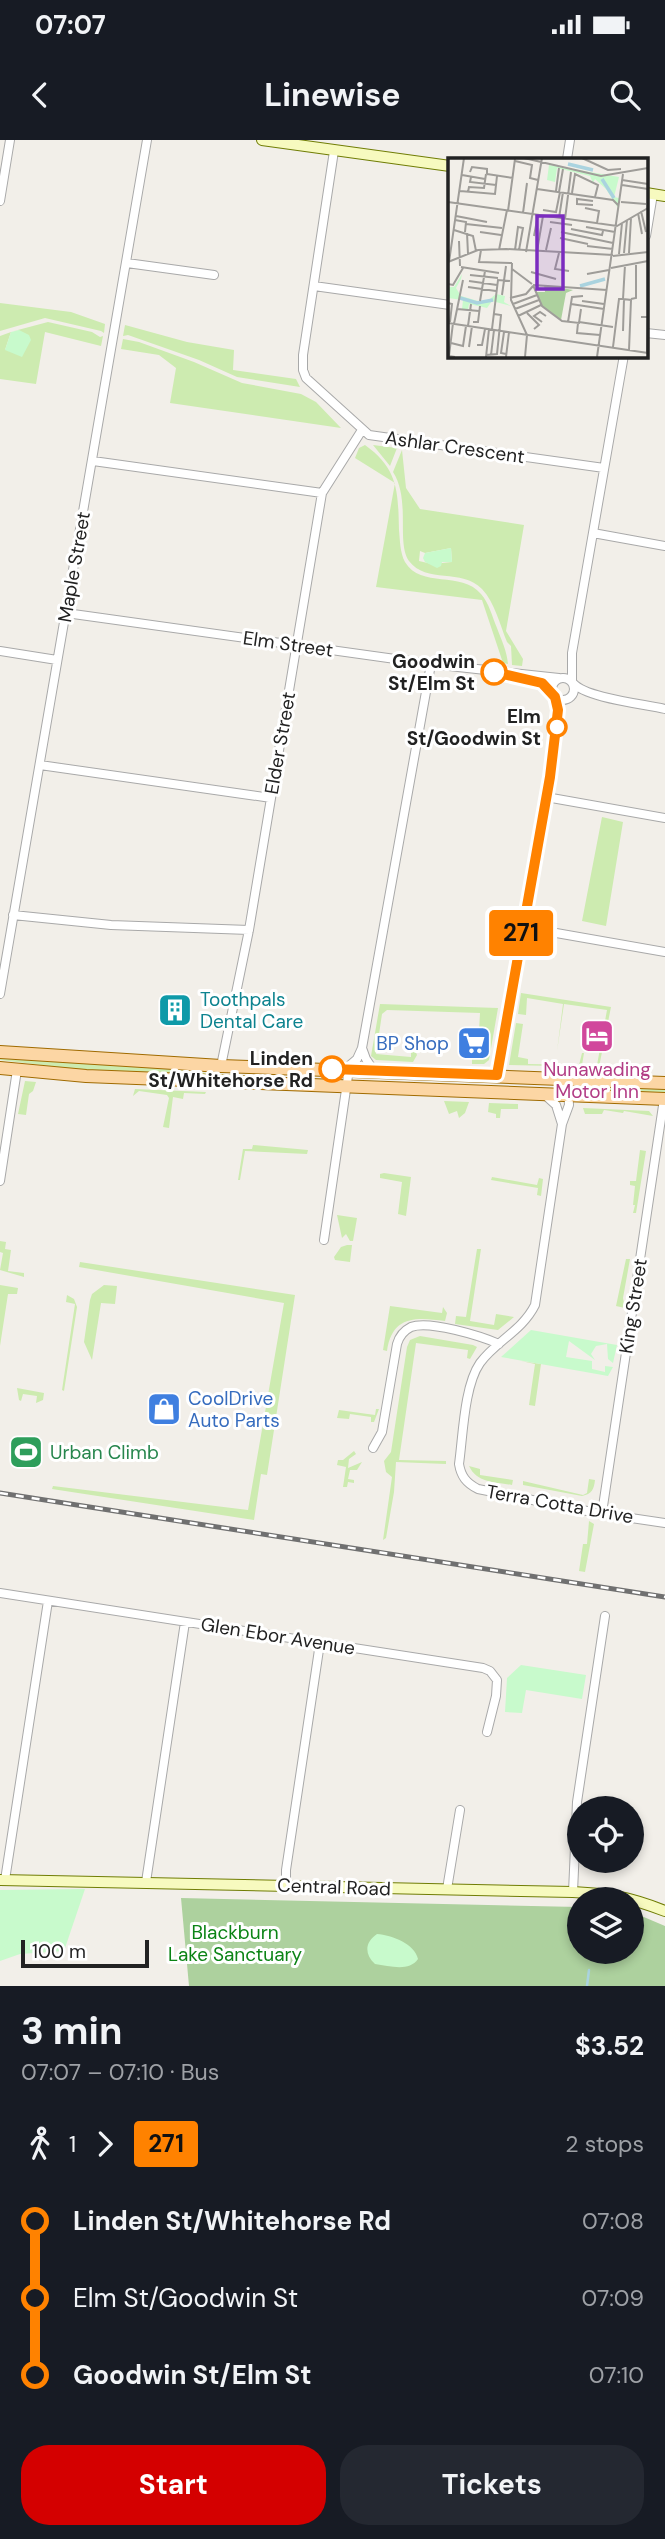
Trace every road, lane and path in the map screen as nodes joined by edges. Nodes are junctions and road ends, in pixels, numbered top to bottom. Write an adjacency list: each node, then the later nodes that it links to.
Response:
1 (10, 140): 9 (street)
2 (147, 140): 11 (street, Maple Street)
3 (262, 140): 5 (street)
4 (570, 140): 6 (street)
5 (334, 150): 7 (street); 13 (street, Ashlar Crescent)
6 (567, 158)
7 (448, 166)
8 (655, 195): 10 (street)
9 (0, 201)
10 (648, 227)
11 (127, 263): 12 (street); 17 (street, Maple Street)
12 (214, 275)
13 (314, 286): 14 (street); 16 (street, Ashlar Crescent)
14 (448, 305)
15 (624, 357): 18 (street)
16 (362, 430): 18 (street, Ashlar Crescent); 19 (street, Elder Street)
17 (93, 460): 19 (street); 22 (street, Maple Street)
18 (604, 468): 20 (street)
19 (322, 493): 23 (street, Elder Street)
20 (593, 533): 21 (street); 25 (street)
21 (665, 546)
22 (66, 613): 23 (street, Elm Street); 26 (street, Maple Street)
23 (297, 645): 27 (street, Elm Street); 38 (street, Elder Street)
24 (0, 651): 26 (street)
25 (572, 653): 29 (street); 30 (street)
26 (57, 660): 36 (street, Maple Street)
27 (432, 664): 28 (street, Elm Street); 45 (street)
28 (510, 674): 29 (street, Elm Street); 31 (street, Elm Street)
29 (559, 678): 30 (street); 31 (street)
30 (572, 683): 32 (street); 33 (street)
31 (554, 695): 33 (street); 35 (street)
32 (605, 697): 33 (street); 34 (street)
33 (568, 698): 35 (street)
34 (665, 709)
35 (556, 737): 37 (street)
36 (40, 765): 38 (street); 40 (street, Maple Street)
37 (546, 797): 39 (street); 41 (street)
38 (271, 798): 42 (street, Elder Street)
39 (665, 818)
40 (13, 915): 42 (street); 44 (street, Maple Street)
41 (522, 927): 43 (street); 52 (street)
42 (248, 930): 47 (street, Elder Street)
43 (665, 952)
44 (0, 994)
45 (362, 1048): 49 (street); 51 (street)
46 (0, 1052): 47 (main road)
47 (222, 1066): 49 (main road)
48 (0, 1068): 50 (main road)
49 (346, 1069): 51 (main road); 55 (street)
50 (17, 1070): 55 (main road); 60 (street)
51 (374, 1071): 52 (main road)
52 (497, 1075): 53 (main road)
53 (559, 1078): 54 (main road); 57 (street)
54 (665, 1083)
55 (346, 1086): 56 (main road); 61 (street)
56 (543, 1094): 57 (main road); 59 (street)
57 (570, 1095): 58 (main road); 59 (street, Terra Cotta Drive)
58 (665, 1099): 64 (street, King Street)
59 (562, 1125): 62 (street, Terra Cotta Drive)
60 (0, 1181)
61 (324, 1240)
62 (499, 1344): 63 (street); 64 (street, Terra Cotta Drive)
63 (373, 1448)
64 (602, 1513): 65 (street, Terra Cotta Drive)
65 (665, 1522)
66 (0, 1593): 67 (street, Glen Ebor Avenue)
67 (48, 1601): 69 (street, Glen Ebor Avenue); 73 (street)
68 (605, 1616): 76 (street)
69 (185, 1622): 70 (street, Glen Ebor Avenue); 74 (street)
70 (320, 1643): 71 (street, Glen Ebor Avenue); 75 (street)
71 (487, 1732)
72 (460, 1810): 77 (street)
73 (2, 1880): 74 (street, Central Road)
74 (146, 1882): 75 (street, Central Road)
75 (286, 1885): 77 (street, Central Road)
76 (573, 1887)
77 (447, 1889): 78 (street, Central Road)
78 (567, 1892)
79 (644, 1904): 80 (street, Central Road)
80 (665, 1911)

